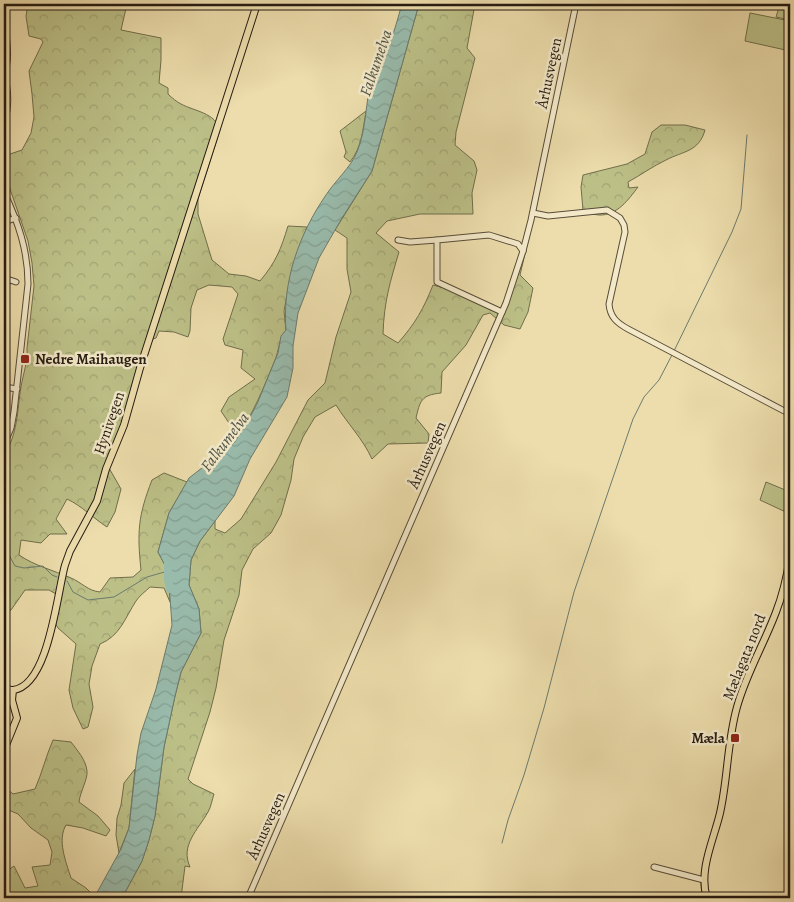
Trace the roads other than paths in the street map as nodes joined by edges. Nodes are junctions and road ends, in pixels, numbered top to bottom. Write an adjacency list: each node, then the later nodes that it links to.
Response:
1 (257, 4): 25 (main road, Hynivegen)
2 (576, 4): 8 (street, Århusvegen)
3 (4, 11): 4 (street)
4 (4, 72)
5 (4, 76): 6 (street)
6 (4, 122)
7 (4, 192): 9 (street)
8 (533, 213): 13 (street, Århusvegen); 21 (street)
9 (16, 218): 10 (street); 20 (street)
10 (4, 222)
11 (398, 240): 12 (street)
12 (437, 240): 14 (street); 18 (street)
13 (527, 240): 14 (street); 15 (street, Århusvegen)
14 (518, 244): 15 (street)
15 (523, 252): 18 (street, Århusvegen)
16 (16, 282): 17 (street)
17 (4, 284)
18 (502, 312): 29 (street, Århusvegen)
19 (4, 387): 20 (street)
20 (17, 389): 22 (street)
21 (790, 414)
22 (4, 444)
23 (790, 556): 28 (main road, Mælagata nord)
24 (4, 687): 25 (street)
25 (13, 690): 26 (main road)
26 (4, 750)
27 (654, 867): 28 (street)
28 (704, 883): 30 (main road)
29 (248, 898)
30 (707, 898)

